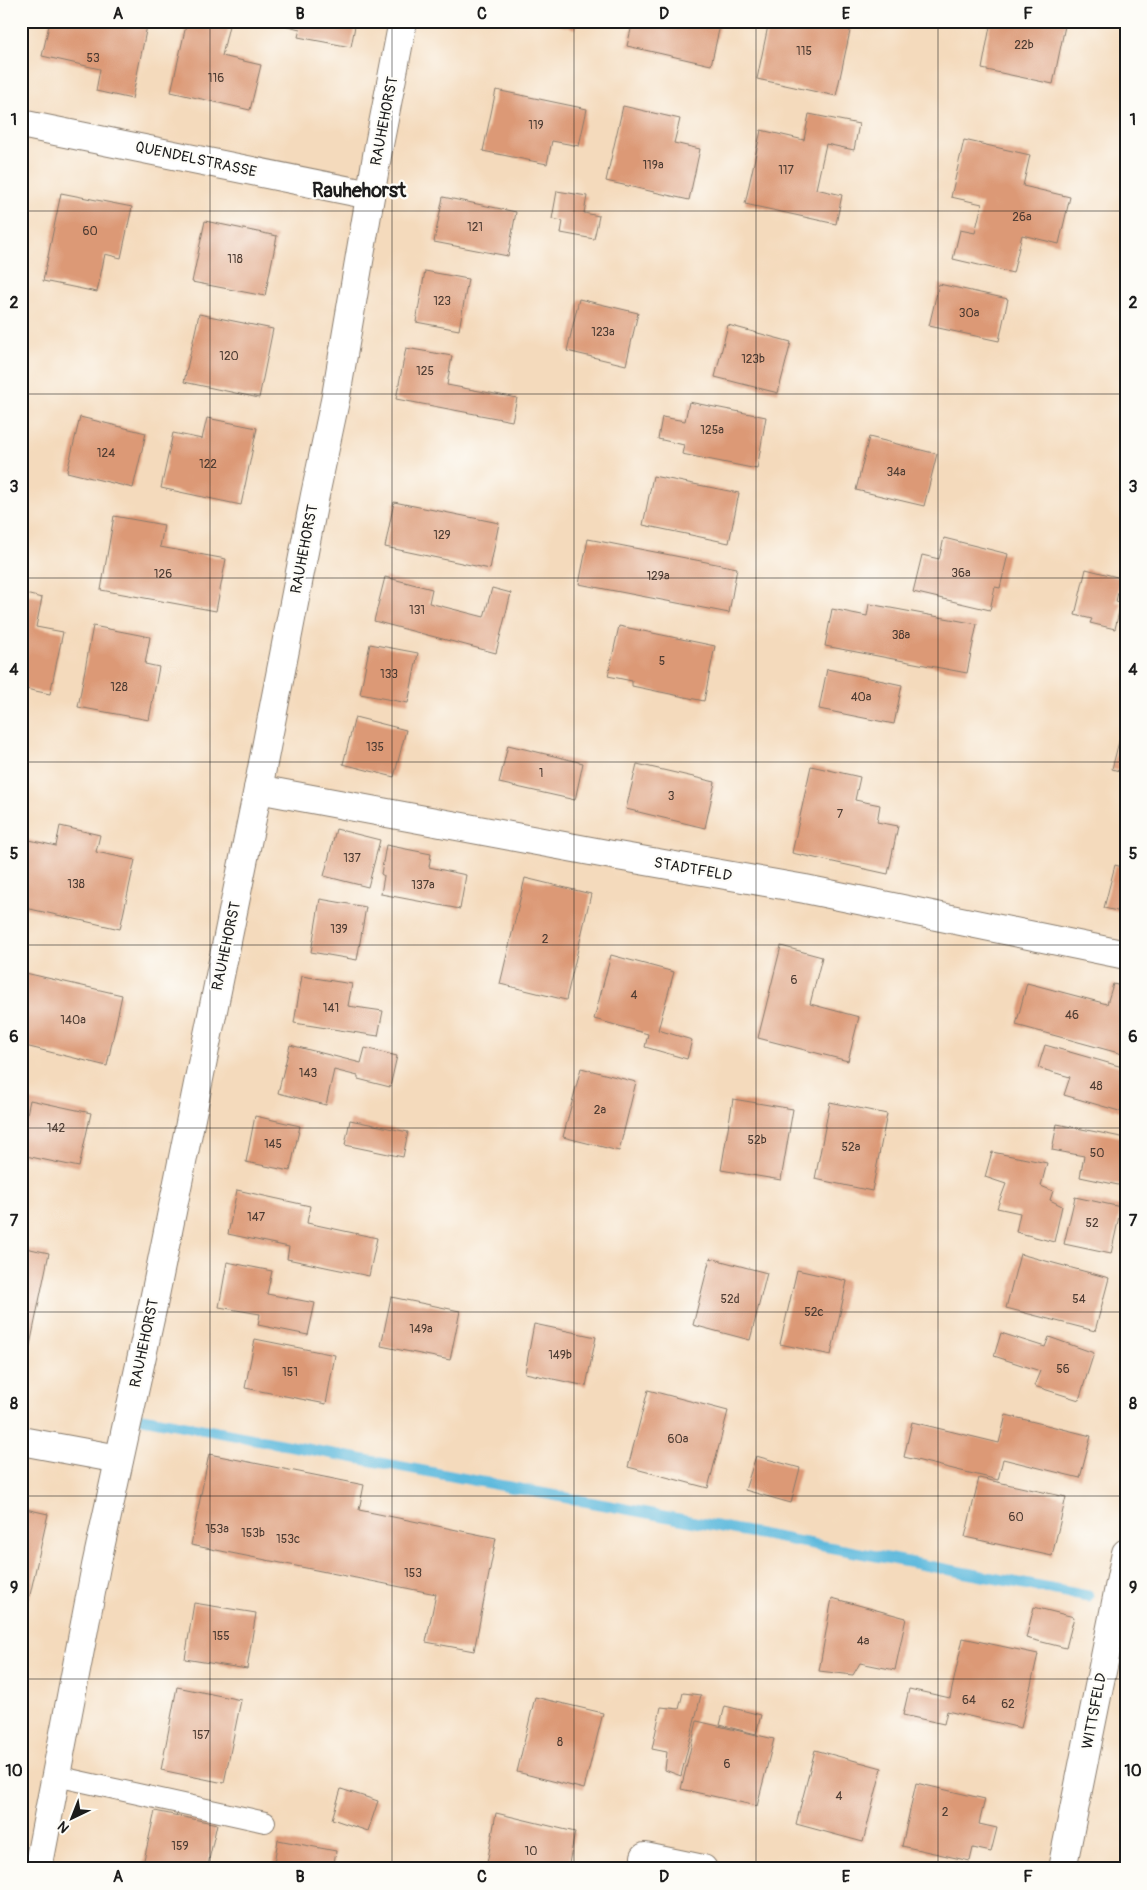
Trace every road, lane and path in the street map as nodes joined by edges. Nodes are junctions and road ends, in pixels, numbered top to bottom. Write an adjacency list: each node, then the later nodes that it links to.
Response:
1 (403, 21): 3 (street, RAUHEHORST)
2 (21, 124): 3 (street, QUENDELSTRASSE)
3 (370, 195): 4 (street, RAUHEHORST)
4 (258, 789): 5 (street, STADTFELD); 7 (street, RAUHEHORST)
5 (1126, 955)
6 (21, 1441): 7 (street)
7 (119, 1459): 9 (street, RAUHEHORST)
8 (1126, 1553): 14 (street, WITTSFELD)
9 (56, 1776): 10 (lane); 12 (street, RAUHEHORST)
10 (265, 1822)
11 (645, 1857): 13 (street)
12 (38, 1869)
13 (703, 1869)
14 (1062, 1869)

